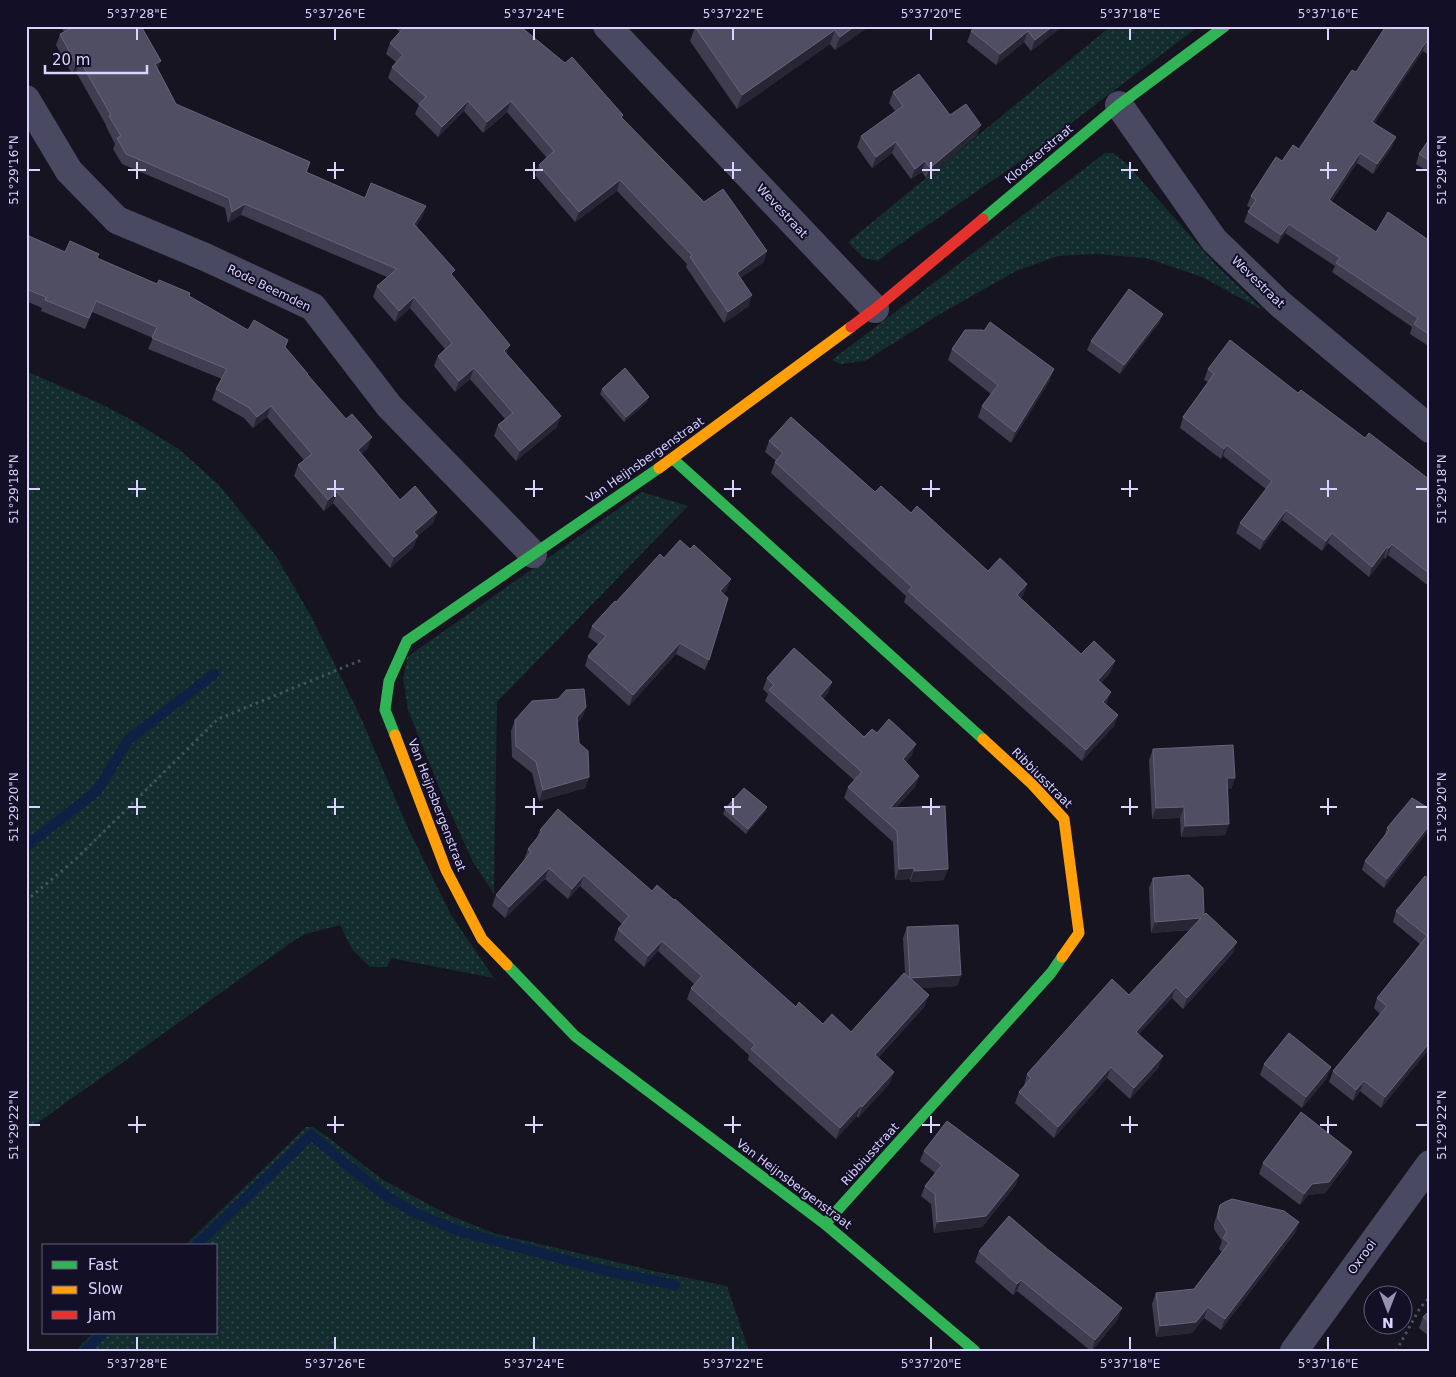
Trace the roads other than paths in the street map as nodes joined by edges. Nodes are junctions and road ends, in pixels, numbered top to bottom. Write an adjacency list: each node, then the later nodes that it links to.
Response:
1 (606, 26): 5 (street, Wevestraat)
2 (1225, 26): 4 (street, Kloosterstraat)
3 (26, 99): 8 (street, Rode Beemden)
4 (1119, 105): 5 (street, Kloosterstraat); 6 (street, Wevestraat)
5 (875, 309): 7 (street, Van Heijnsbergenstraat)
6 (1430, 429)
7 (673, 459): 8 (street, Van Heijnsbergenstraat); 10 (street, Ribbiusstraat)
8 (533, 554): 10 (street, Van Heijnsbergenstraat)
9 (1430, 1164): 11 (street, Oxrooi)
10 (825, 1224): 12 (street, Van Heijnsbergenstraat)
11 (1300, 1349)
12 (974, 1351)

